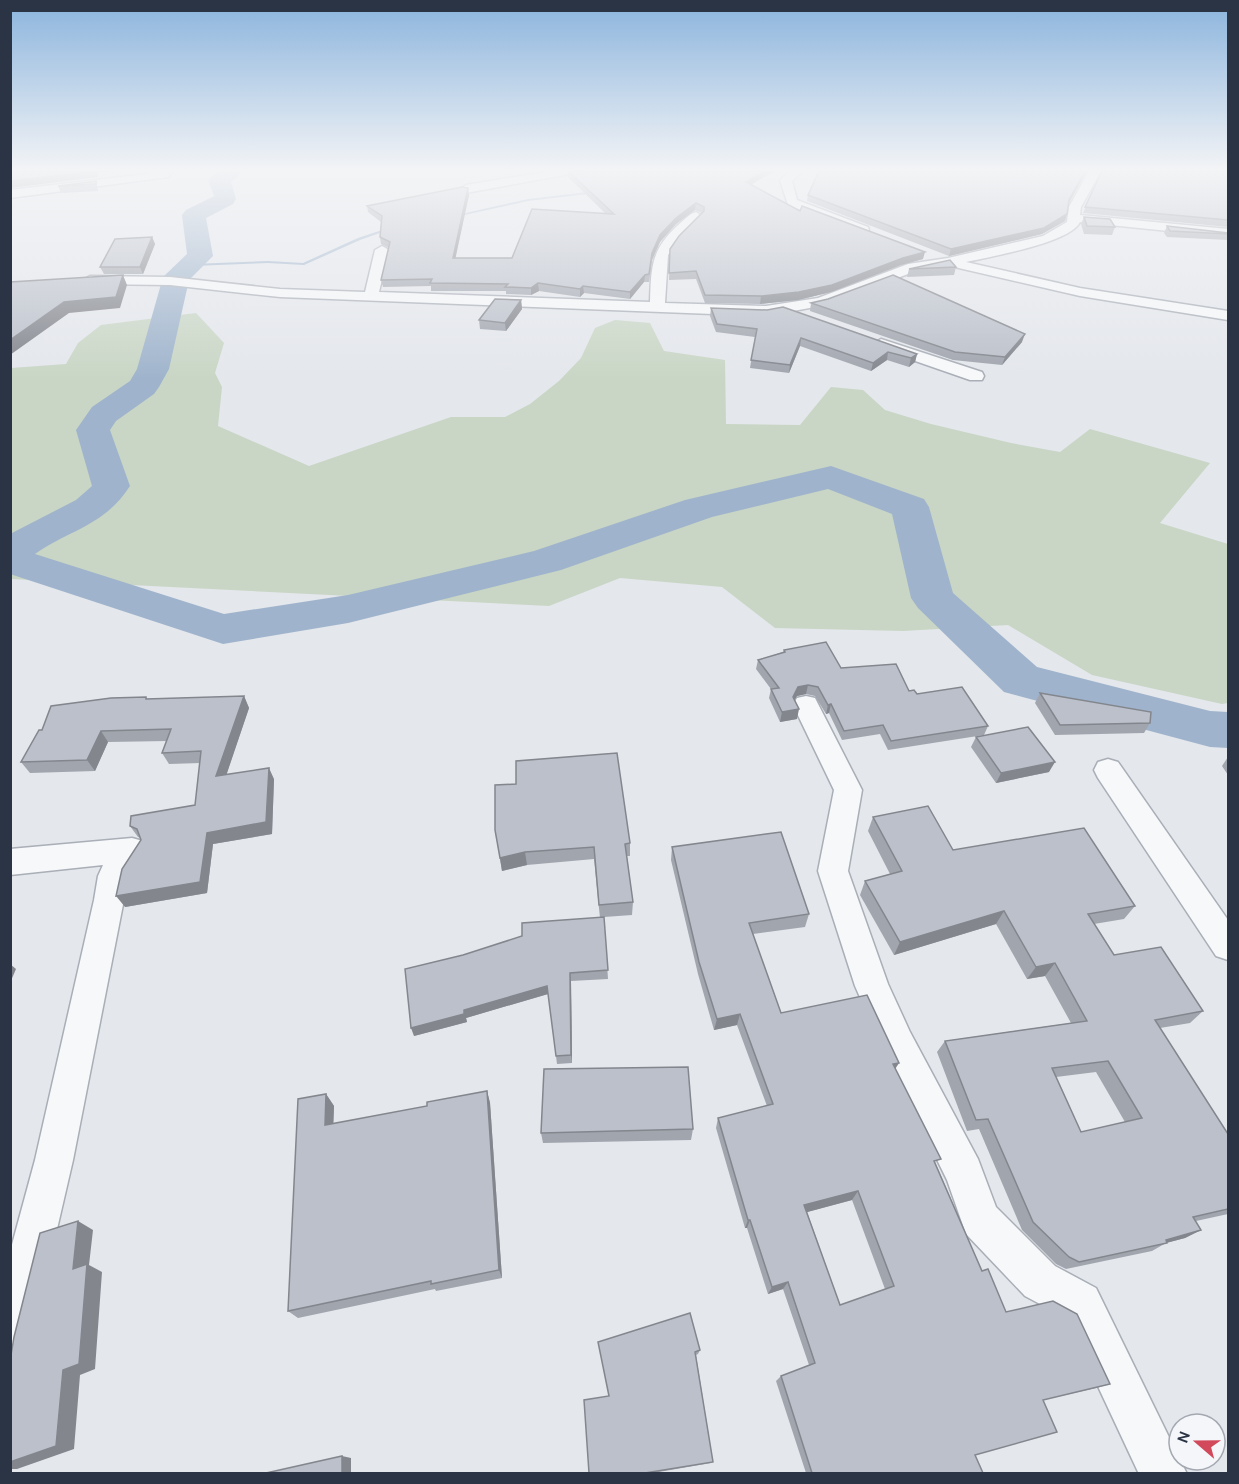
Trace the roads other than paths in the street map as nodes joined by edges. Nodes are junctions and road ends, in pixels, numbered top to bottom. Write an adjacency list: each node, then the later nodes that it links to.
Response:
1 (668, 240): 8 (street)
2 (1042, 240): 5 (street)
3 (382, 249): 7 (street)
4 (920, 253): 5 (street)
5 (948, 262): 9 (street); 10 (street)
6 (81, 280): 7 (street)
7 (371, 295): 8 (street)
8 (657, 307): 9 (street)
9 (784, 309): 11 (street)
10 (1228, 316)
11 (816, 321)
12 (868, 340): 13 (street)
13 (976, 376)
14 (806, 705): 19 (street)
15 (1108, 770): 17 (street)
16 (10, 862): 18 (street)
17 (1228, 946)
18 (10, 1337)
19 (1164, 1473)

